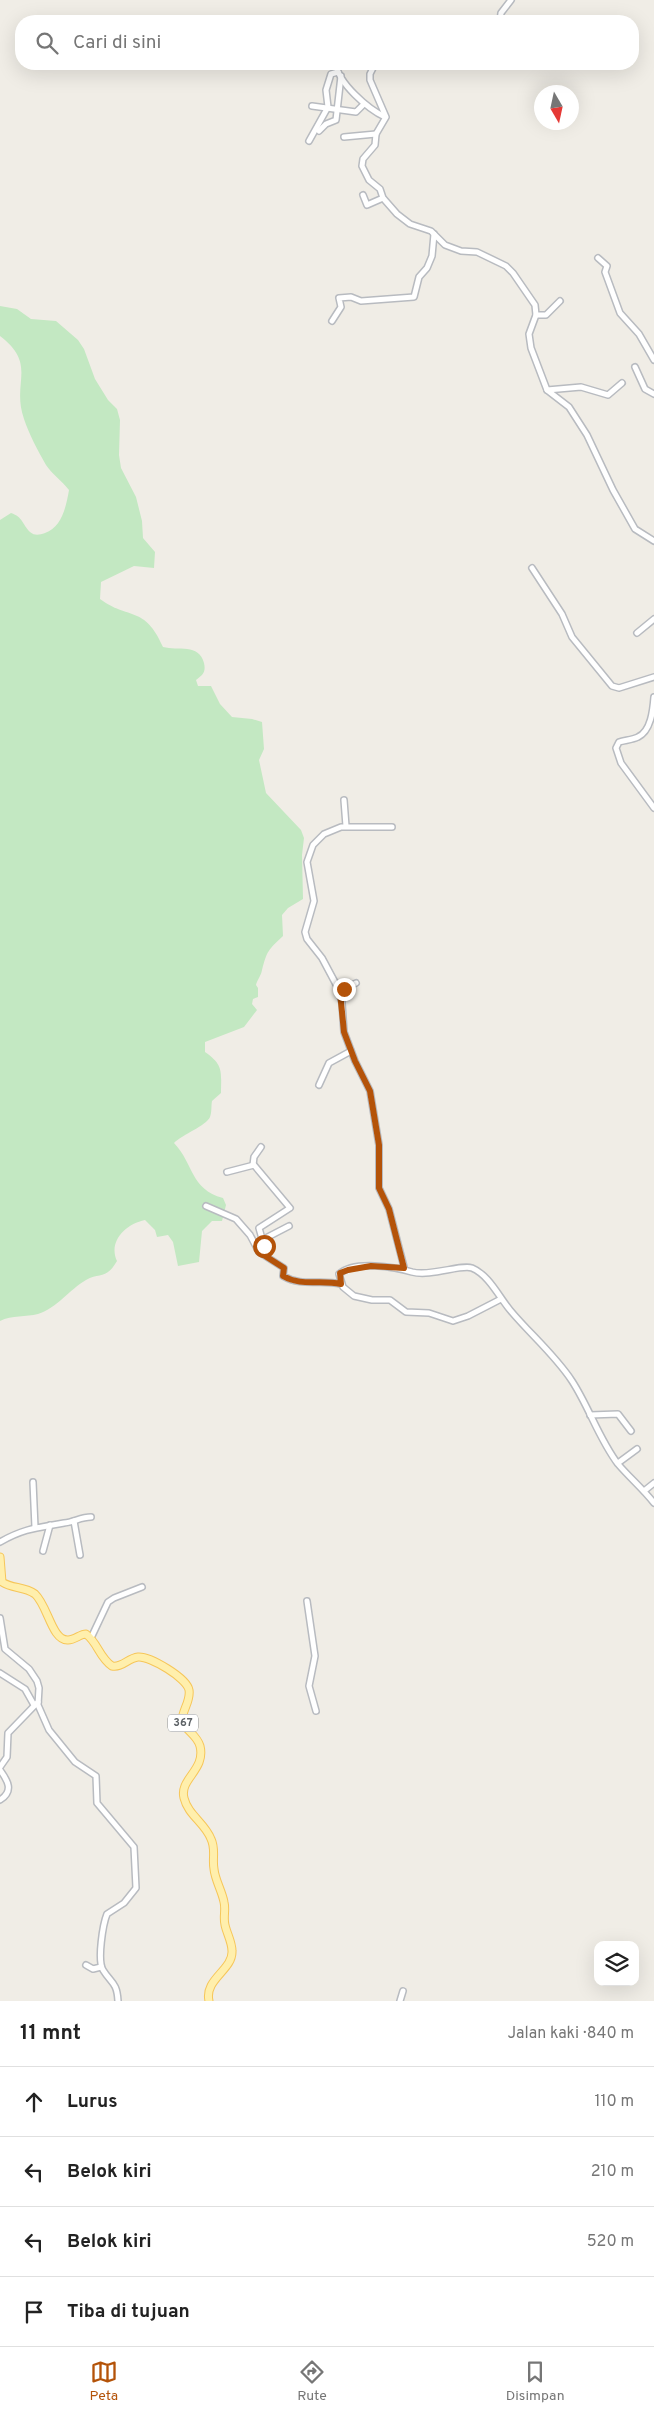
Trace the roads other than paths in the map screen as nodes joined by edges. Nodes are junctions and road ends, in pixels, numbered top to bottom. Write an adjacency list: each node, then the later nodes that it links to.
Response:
1 (511, 0): 2 (street)
2 (502, 15)
3 (338, 70): 5 (street)
4 (372, 70): 10 (street)
5 (340, 74): 6 (street); 8 (street); 9 (street)
6 (364, 104): 8 (street); 10 (street)
7 (312, 106): 9 (street)
8 (338, 109): 9 (street); 12 (street)
9 (326, 110): 12 (street)
10 (386, 117): 11 (street)
11 (376, 134): 13 (street); 16 (street)
12 (312, 135): 14 (street)
13 (344, 137)
14 (309, 141)
15 (363, 195): 16 (street)
16 (383, 198): 17 (street)
17 (434, 234): 20 (street); 21 (street)
18 (598, 258): 22 (street)
19 (560, 301): 20 (street)
20 (536, 315): 25 (street)
21 (332, 321)
22 (654, 360)
23 (635, 367): 26 (street)
24 (622, 384): 25 (street)
25 (547, 390): 27 (street)
26 (654, 394)
27 (654, 541)
28 (532, 568): 31 (street)
29 (654, 619): 30 (street)
30 (638, 633)
31 (654, 677)
32 (654, 697): 34 (street)
33 (344, 800): 35 (street)
34 (654, 808)
35 (346, 826): 36 (street); 38 (street)
36 (392, 827)
37 (356, 983): 38 (street)
38 (340, 992): 39 (street)
39 (351, 1051): 40 (street); 48 (street)
40 (319, 1085)
41 (261, 1147): 42 (street)
42 (253, 1165): 43 (street); 46 (street)
43 (228, 1172)
44 (206, 1206): 47 (street)
45 (289, 1226): 46 (street)
46 (262, 1240): 47 (street)
47 (259, 1252): 49 (street)
48 (404, 1268): 49 (street); 50 (street)
49 (341, 1284): 50 (street)
50 (501, 1299): 51 (street)
51 (590, 1415): 52 (street); 54 (street)
52 (631, 1431)
53 (637, 1449): 54 (street)
54 (618, 1463): 57 (street)
55 (33, 1482): 62 (street)
56 (654, 1483): 57 (street)
57 (644, 1491): 58 (street)
58 (654, 1503)
59 (91, 1516): 60 (street)
60 (74, 1521): 61 (street); 65 (street)
61 (50, 1525): 62 (street); 64 (street)
62 (34, 1527): 63 (street)
63 (0, 1542)
64 (43, 1552)
65 (80, 1555)
66 (0, 1558): 70 (main road)
67 (142, 1587): 70 (street)
68 (307, 1601): 73 (street)
69 (0, 1618): 72 (street)
70 (91, 1638): 82 (main road, 367)
71 (0, 1673): 72 (street)
72 (36, 1704): 75 (street); 79 (street)
73 (316, 1711)
74 (0, 1752): 75 (street)
75 (6, 1758): 76 (street)
76 (0, 1769): 77 (street)
77 (0, 1800)
78 (86, 1965): 79 (street)
79 (101, 1966): 81 (street)
80 (403, 1992): 83 (street)
81 (118, 2001)
82 (209, 2001)
83 (400, 2001)

